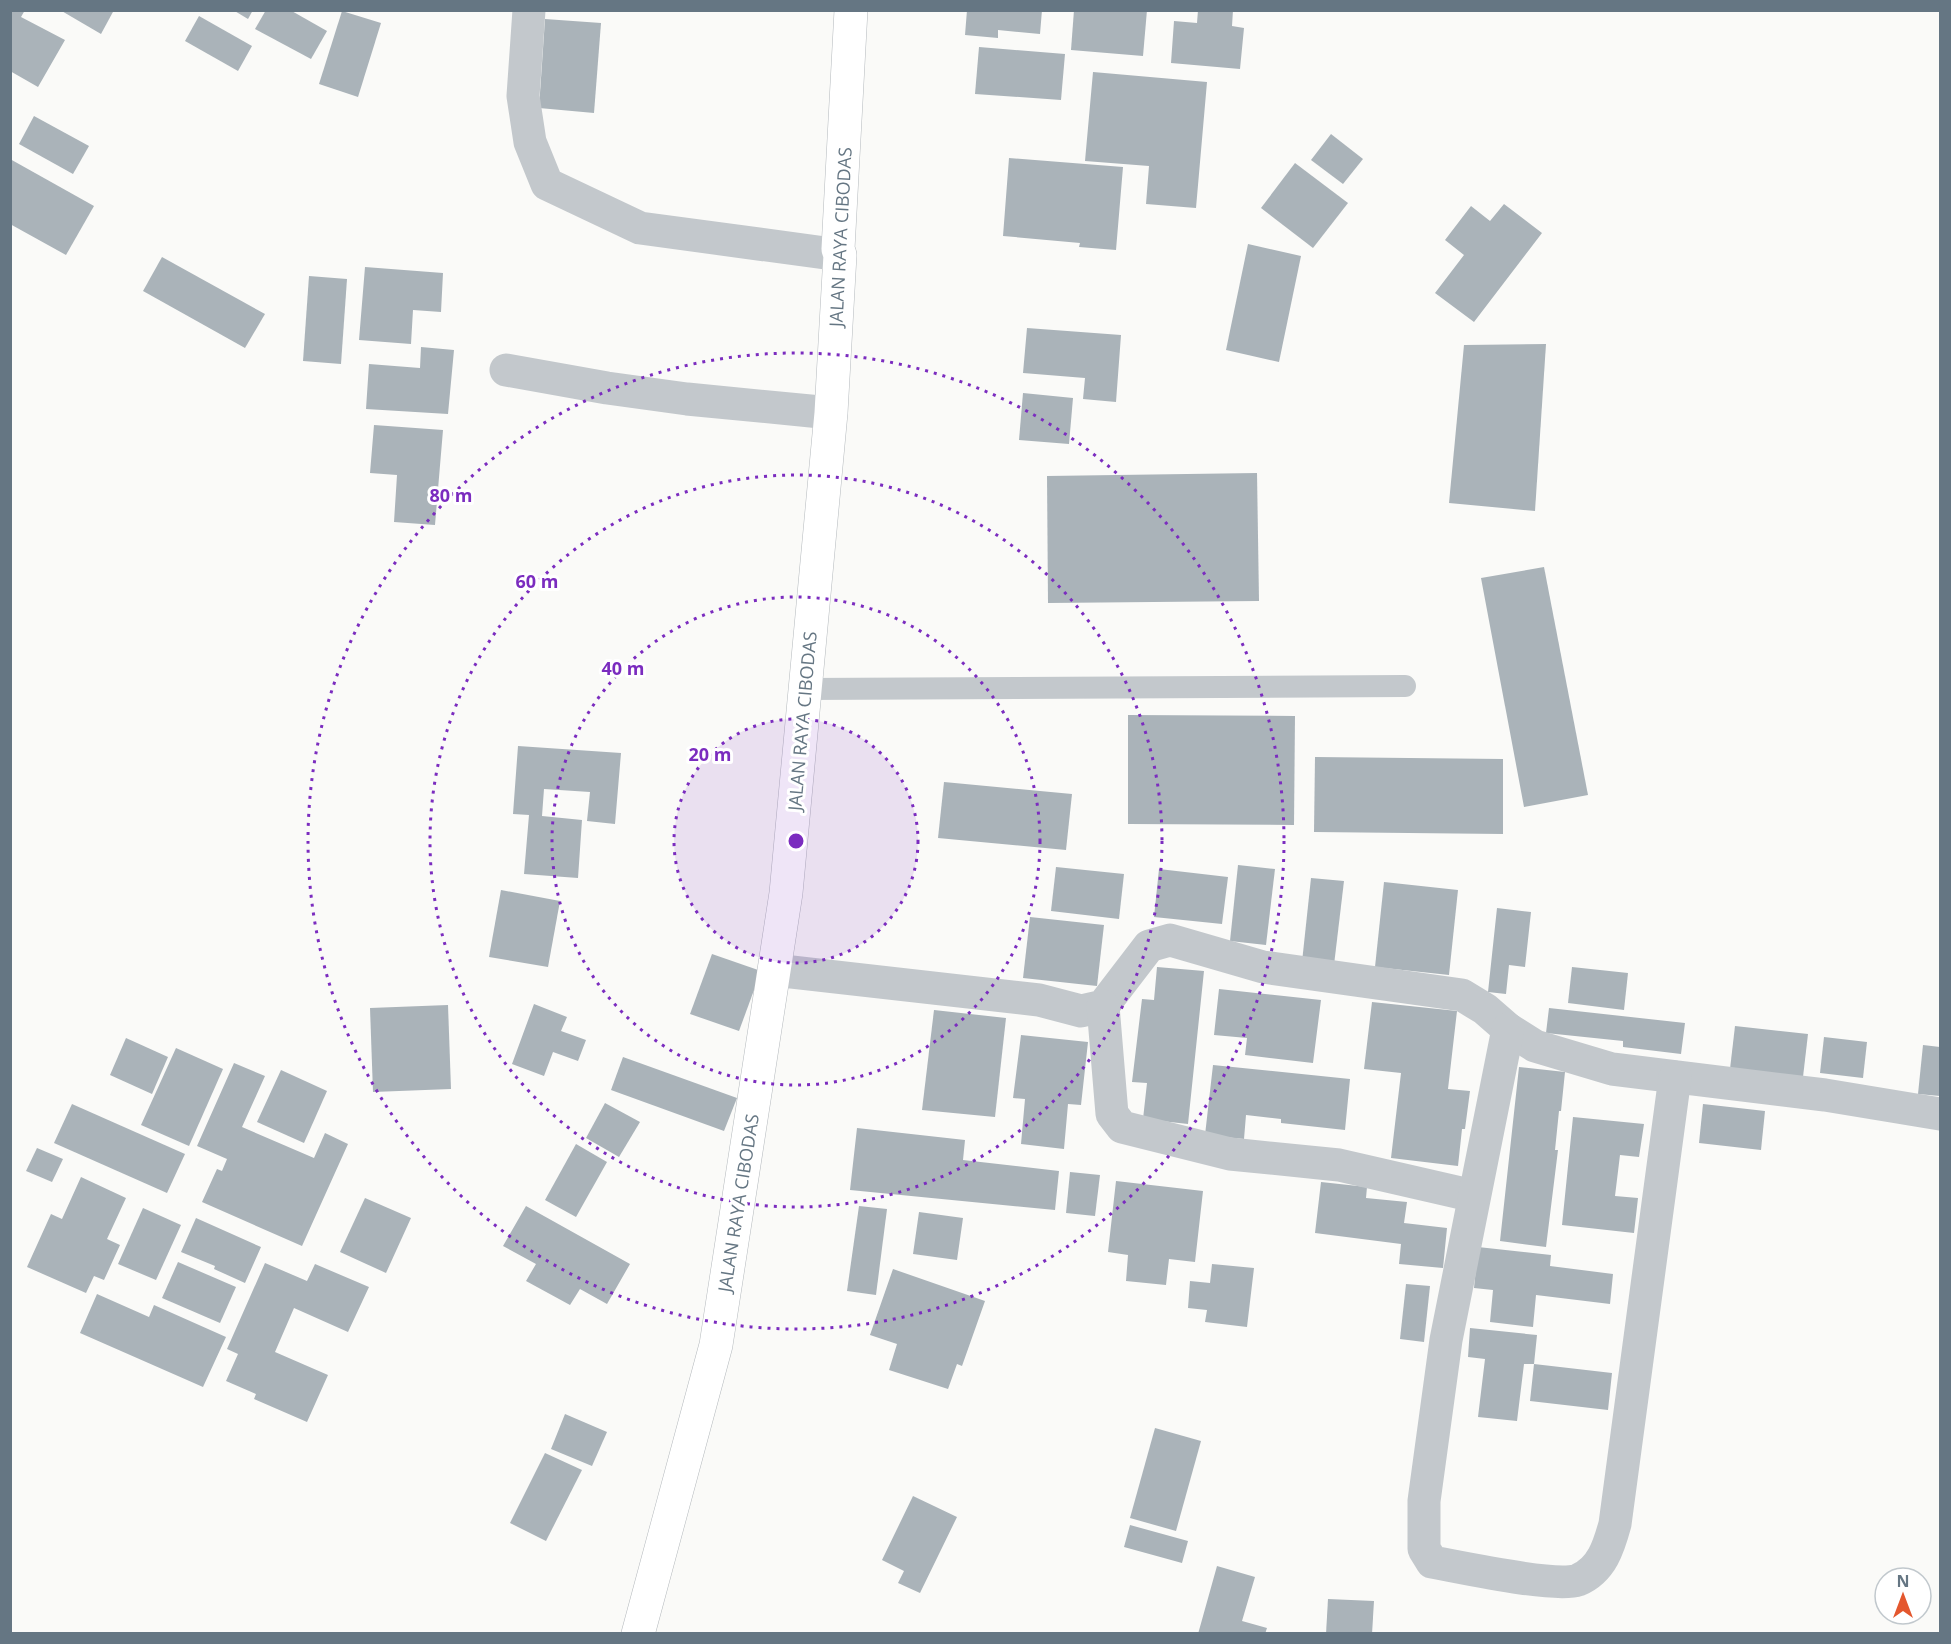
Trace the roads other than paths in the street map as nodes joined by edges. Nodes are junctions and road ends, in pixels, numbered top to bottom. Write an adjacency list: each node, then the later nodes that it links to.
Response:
1 (529, 10): 3 (street)
2 (851, 10): 3 (highway, JALAN RAYA CIBODAS)
3 (840, 255): 5 (highway, JALAN RAYA CIBODAS)
4 (506, 370): 5 (street)
5 (831, 413): 7 (highway, JALAN RAYA CIBODAS)
6 (1405, 687): 7 (lane)
7 (806, 689): 8 (highway, JALAN RAYA CIBODAS)
8 (774, 970): 9 (street); 14 (highway, JALAN RAYA CIBODAS)
9 (1104, 1006): 10 (street); 13 (street)
10 (1508, 1029): 11 (street); 13 (street)
11 (1675, 1077): 12 (street); 13 (street)
12 (1941, 1114)
13 (1474, 1196)
14 (638, 1634)

